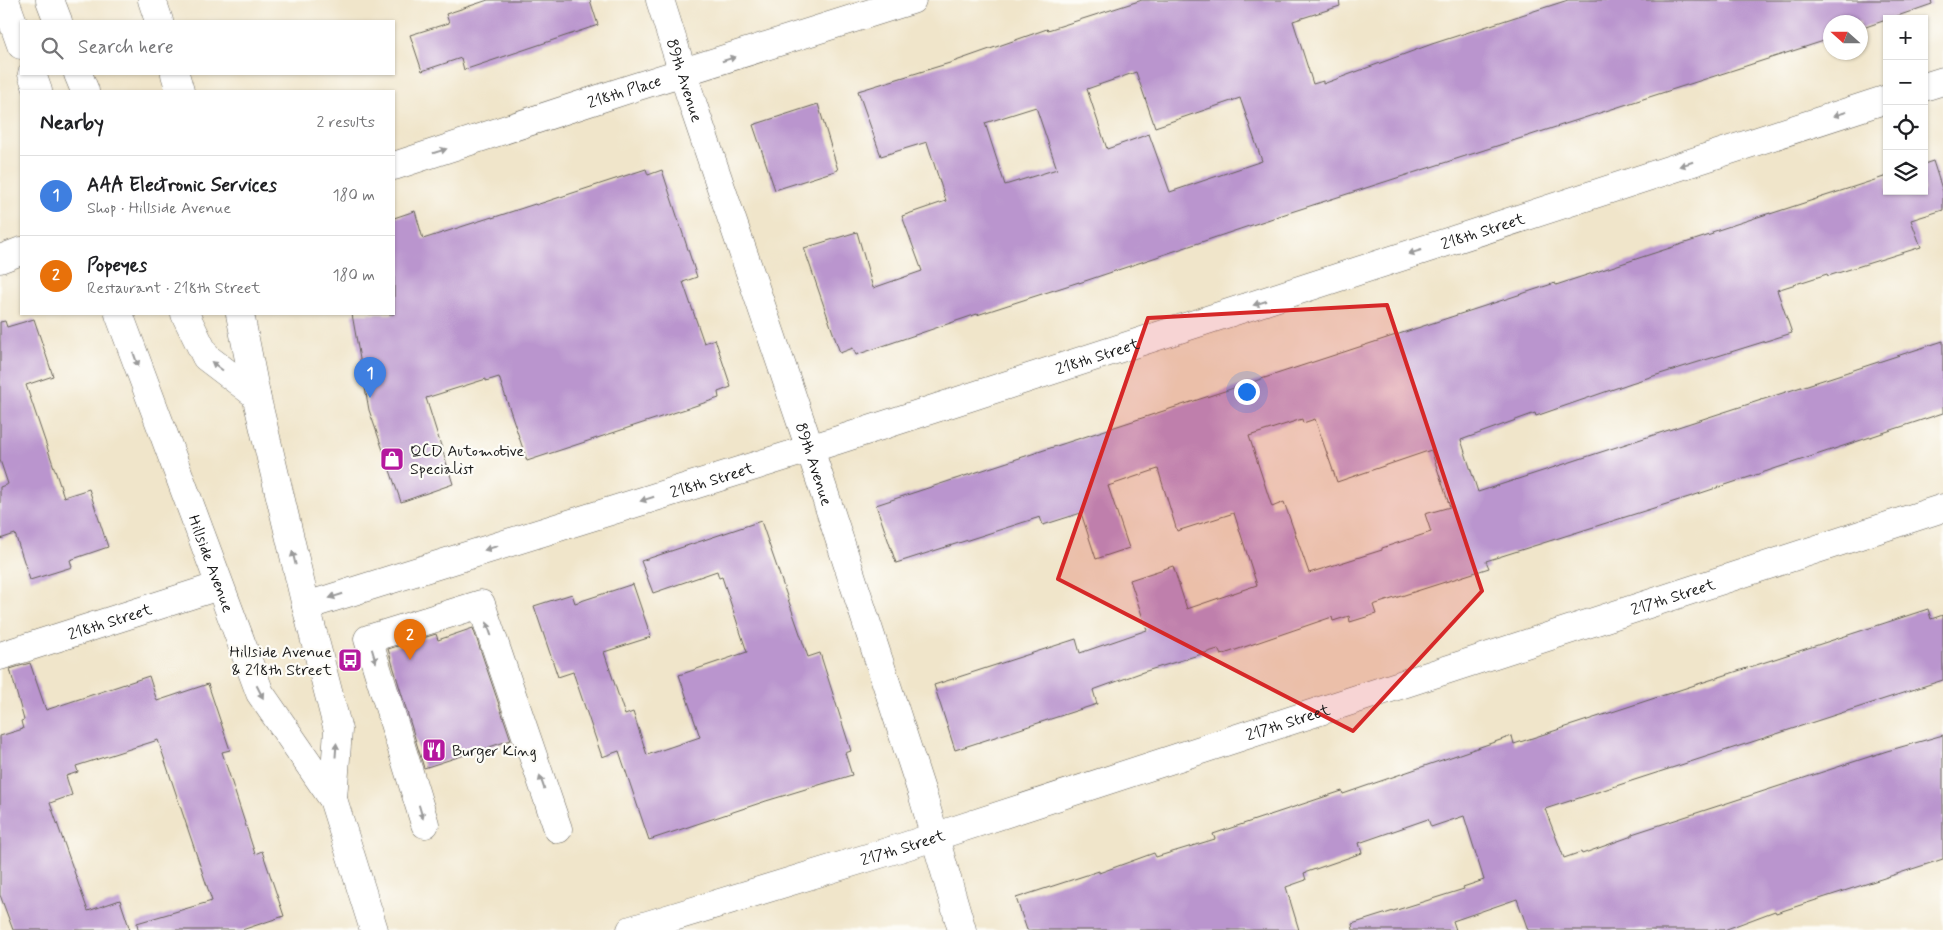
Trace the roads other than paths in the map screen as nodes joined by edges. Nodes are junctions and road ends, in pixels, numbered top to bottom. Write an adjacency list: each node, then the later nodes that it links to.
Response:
1 (5, 0): 8 (street)
2 (50, 0): 6 (street)
3 (152, 0): 7 (street)
4 (660, 0): 9 (street, 89th Avenue)
5 (912, 0): 9 (street, 218th Place, one-way to 5)
6 (58, 20)
7 (158, 20)
8 (20, 42)
9 (683, 74): 19 (street, 218th Place, one-way to 9); 26 (street, 89th Avenue)
10 (32, 75): 15 (street)
11 (78, 75): 16 (street)
12 (174, 75): 17 (street)
13 (1943, 81): 14 (street)
14 (1928, 86)
15 (38, 90)
16 (85, 90)
17 (180, 90)
18 (1883, 100): 26 (street, 218th Street, one-way to 26)
19 (395, 166)
20 (20, 251): 21 (street)
21 (0, 258)
22 (119, 315): 28 (street, Hillside Avenue, one-way to 28)
23 (185, 315): 25 (street, one-way to 23)
24 (240, 315): 25 (street, Hillside Avenue)
25 (256, 395): 29 (street, Hillside Avenue, one-way to 25)
26 (810, 449): 29 (street, 218th Street, one-way to 29); 34 (street, 89th Avenue)
27 (1943, 508): 34 (street, 217th Street)
28 (219, 586): 30 (street, 218th Street); 31 (street, Hillside Avenue, one-way to 31)
29 (306, 606): 31 (street, Hillside Avenue, one-way to 29)
30 (0, 656)
31 (333, 798): 35 (street, Hillside Avenue)
32 (425, 824): 33 (street, one-way to 32)
33 (558, 828)
34 (935, 836): 36 (street, 217th Street); 37 (street, 89th Avenue)
35 (374, 930)
36 (631, 930)
37 (962, 930)

